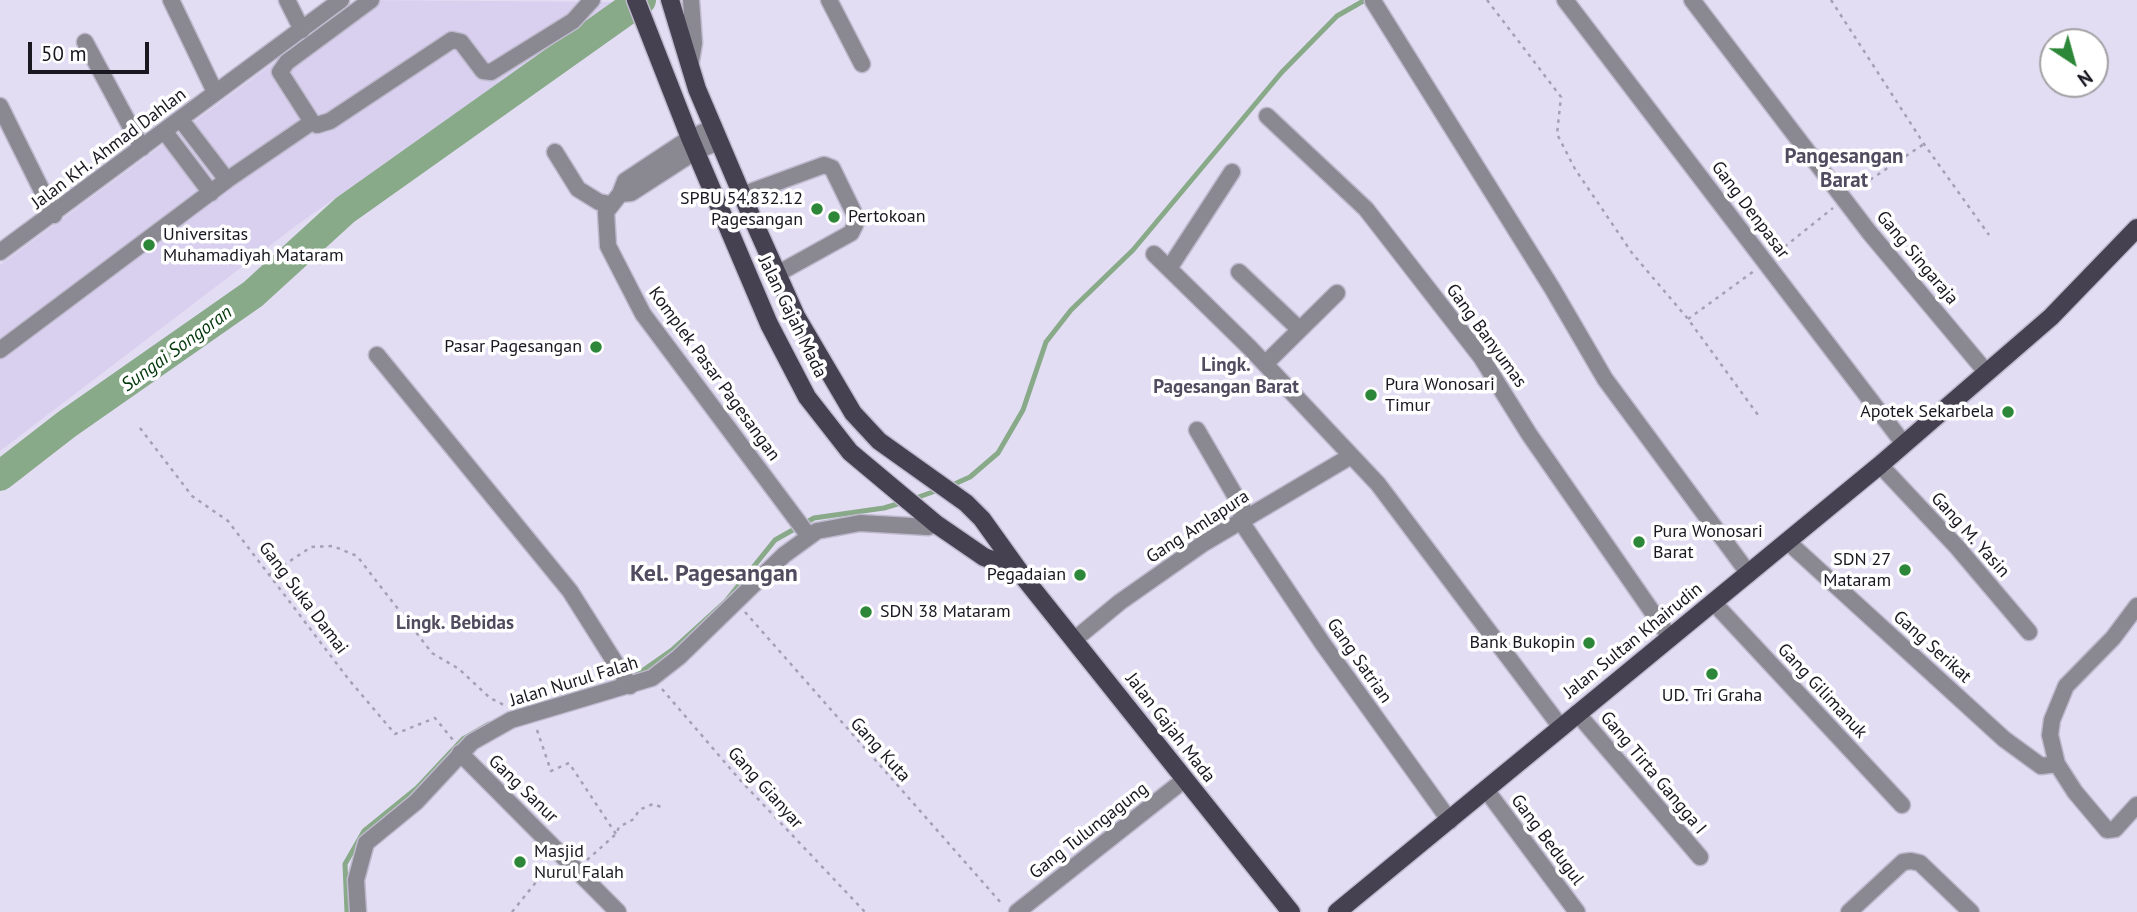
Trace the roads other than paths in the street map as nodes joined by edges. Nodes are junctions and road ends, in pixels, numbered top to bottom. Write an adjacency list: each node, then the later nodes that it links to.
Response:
1 (171, 0): 17 (street)
2 (287, 0): 13 (street)
3 (341, 0): 13 (street, Jalan KH. Ahmad Dahlan)
4 (371, 0): 21 (street)
5 (592, 0): 21 (street)
6 (636, 0): 24 (main road, Jalan Gajah Mada)
7 (691, 0): 16 (street)
8 (829, 0): 15 (street)
9 (1565, 0): 48 (street, Gang Denpasar)
10 (1692, 0): 46 (street, Gang Singaraja)
11 (1373, 1): 56 (street)
12 (673, 8): 16 (main road, Jalan Gajah Mada)
13 (302, 30): 17 (street, Jalan KH. Ahmad Dahlan)
14 (85, 41): 25 (street)
15 (862, 64)
16 (690, 66): 23 (main road, Jalan Gajah Mada)
17 (215, 92): 20 (street, Jalan KH. Ahmad Dahlan)
18 (0, 106): 32 (street)
19 (1267, 116): 60 (street, Gang Banyumas)
20 (181, 120): 22 (street, Jalan KH. Ahmad Dahlan); 28 (street)
21 (312, 122): 28 (street)
22 (165, 132): 25 (street, Jalan KH. Ahmad Dahlan); 29 (street)
23 (716, 134): 24 (street); 30 (main road, Jalan Gajah Mada)
24 (693, 144): 31 (street); 41 (main road, Jalan Gajah Mada)
25 (142, 148): 32 (street, Jalan KH. Ahmad Dahlan)
26 (555, 152): 31 (street)
27 (1232, 172): 36 (street)
28 (227, 180): 29 (street)
29 (211, 193): 43 (street)
30 (742, 195): 38 (main road, Jalan Gajah Mada); 38 (street)
31 (615, 199): 53 (street, Komplek Pasar Pagesangan)
32 (54, 215): 34 (street, Jalan KH. Ahmad Dahlan)
33 (2137, 229): 46 (main road, Jalan Sultan Khairudin)
34 (0, 252)
35 (1154, 254): 36 (street)
36 (1170, 267): 45 (street)
37 (1238, 272): 42 (street)
38 (777, 274): 40 (main road, Jalan Gajah Mada)
39 (1337, 293): 42 (street)
40 (796, 316): 41 (main road); 55 (main road, Jalan Gajah Mada)
41 (769, 324): 52 (main road, Jalan Gajah Mada)
42 (1298, 328): 45 (street)
43 (0, 350)
44 (377, 355): 62 (street)
45 (1265, 364): 49 (street)
46 (1987, 373): 48 (main road, Jalan Sultan Khairudin)
47 (1197, 430): 51 (street, Gang Satrian)
48 (1904, 444): 50 (main road, Jalan Sultan Khairudin)
49 (1351, 456): 51 (street, Gang Amlapura); 64 (street)
50 (1880, 465): 54 (main road, Jalan Sultan Khairudin); 59 (street, Gang M. Yasin)
51 (1244, 518): 61 (street, Gang Amlapura); 71 (street, Gang Satrian)
52 (936, 524): 53 (street, Jalan Nurul Falah); 55 (main road, Jalan Gajah Mada)
53 (807, 534): 62 (street, Jalan Nurul Falah)
54 (1788, 542): 56 (main road, Jalan Sultan Khairudin); 66 (street, Gang Serikat)
55 (1017, 569): 61 (main road, Jalan Gajah Mada)
56 (1749, 574): 57 (main road, Jalan Sultan Khairudin)
57 (1714, 603): 60 (main road, Jalan Sultan Khairudin); 69 (street, Gang Gilimanuk)
58 (2137, 607): 66 (street)
59 (2029, 632)
60 (1670, 636): 63 (main road, Jalan Sultan Khairudin)
61 (1074, 640): 67 (main road, Jalan Gajah Mada)
62 (627, 681): 65 (street, Jalan Nurul Falah)
63 (1577, 713): 64 (main road, Jalan Sultan Khairudin); 72 (street, Gang Tirta Gangga I)
64 (1560, 726): 68 (main road, Jalan Sultan Khairudin)
65 (456, 746): 73 (street, Jalan Nurul Falah); 74 (street, Gang Sanur)
66 (2057, 764): 70 (street)
67 (1184, 780): 75 (street, Gang Tulungagung); 76 (main road, Jalan Gajah Mada)
68 (1487, 791): 71 (main road, Jalan Sultan Khairudin); 78 (street, Gang Bedugul)
69 (1902, 805)
70 (2137, 805)
71 (1450, 821): 77 (main road, Jalan Sultan Khairudin)
72 (1700, 857)
73 (358, 912)
74 (618, 912)
75 (1017, 912)
76 (1291, 912)
77 (1337, 912)
78 (1577, 912)
79 (1849, 912): 80 (street)
80 (1971, 912)

